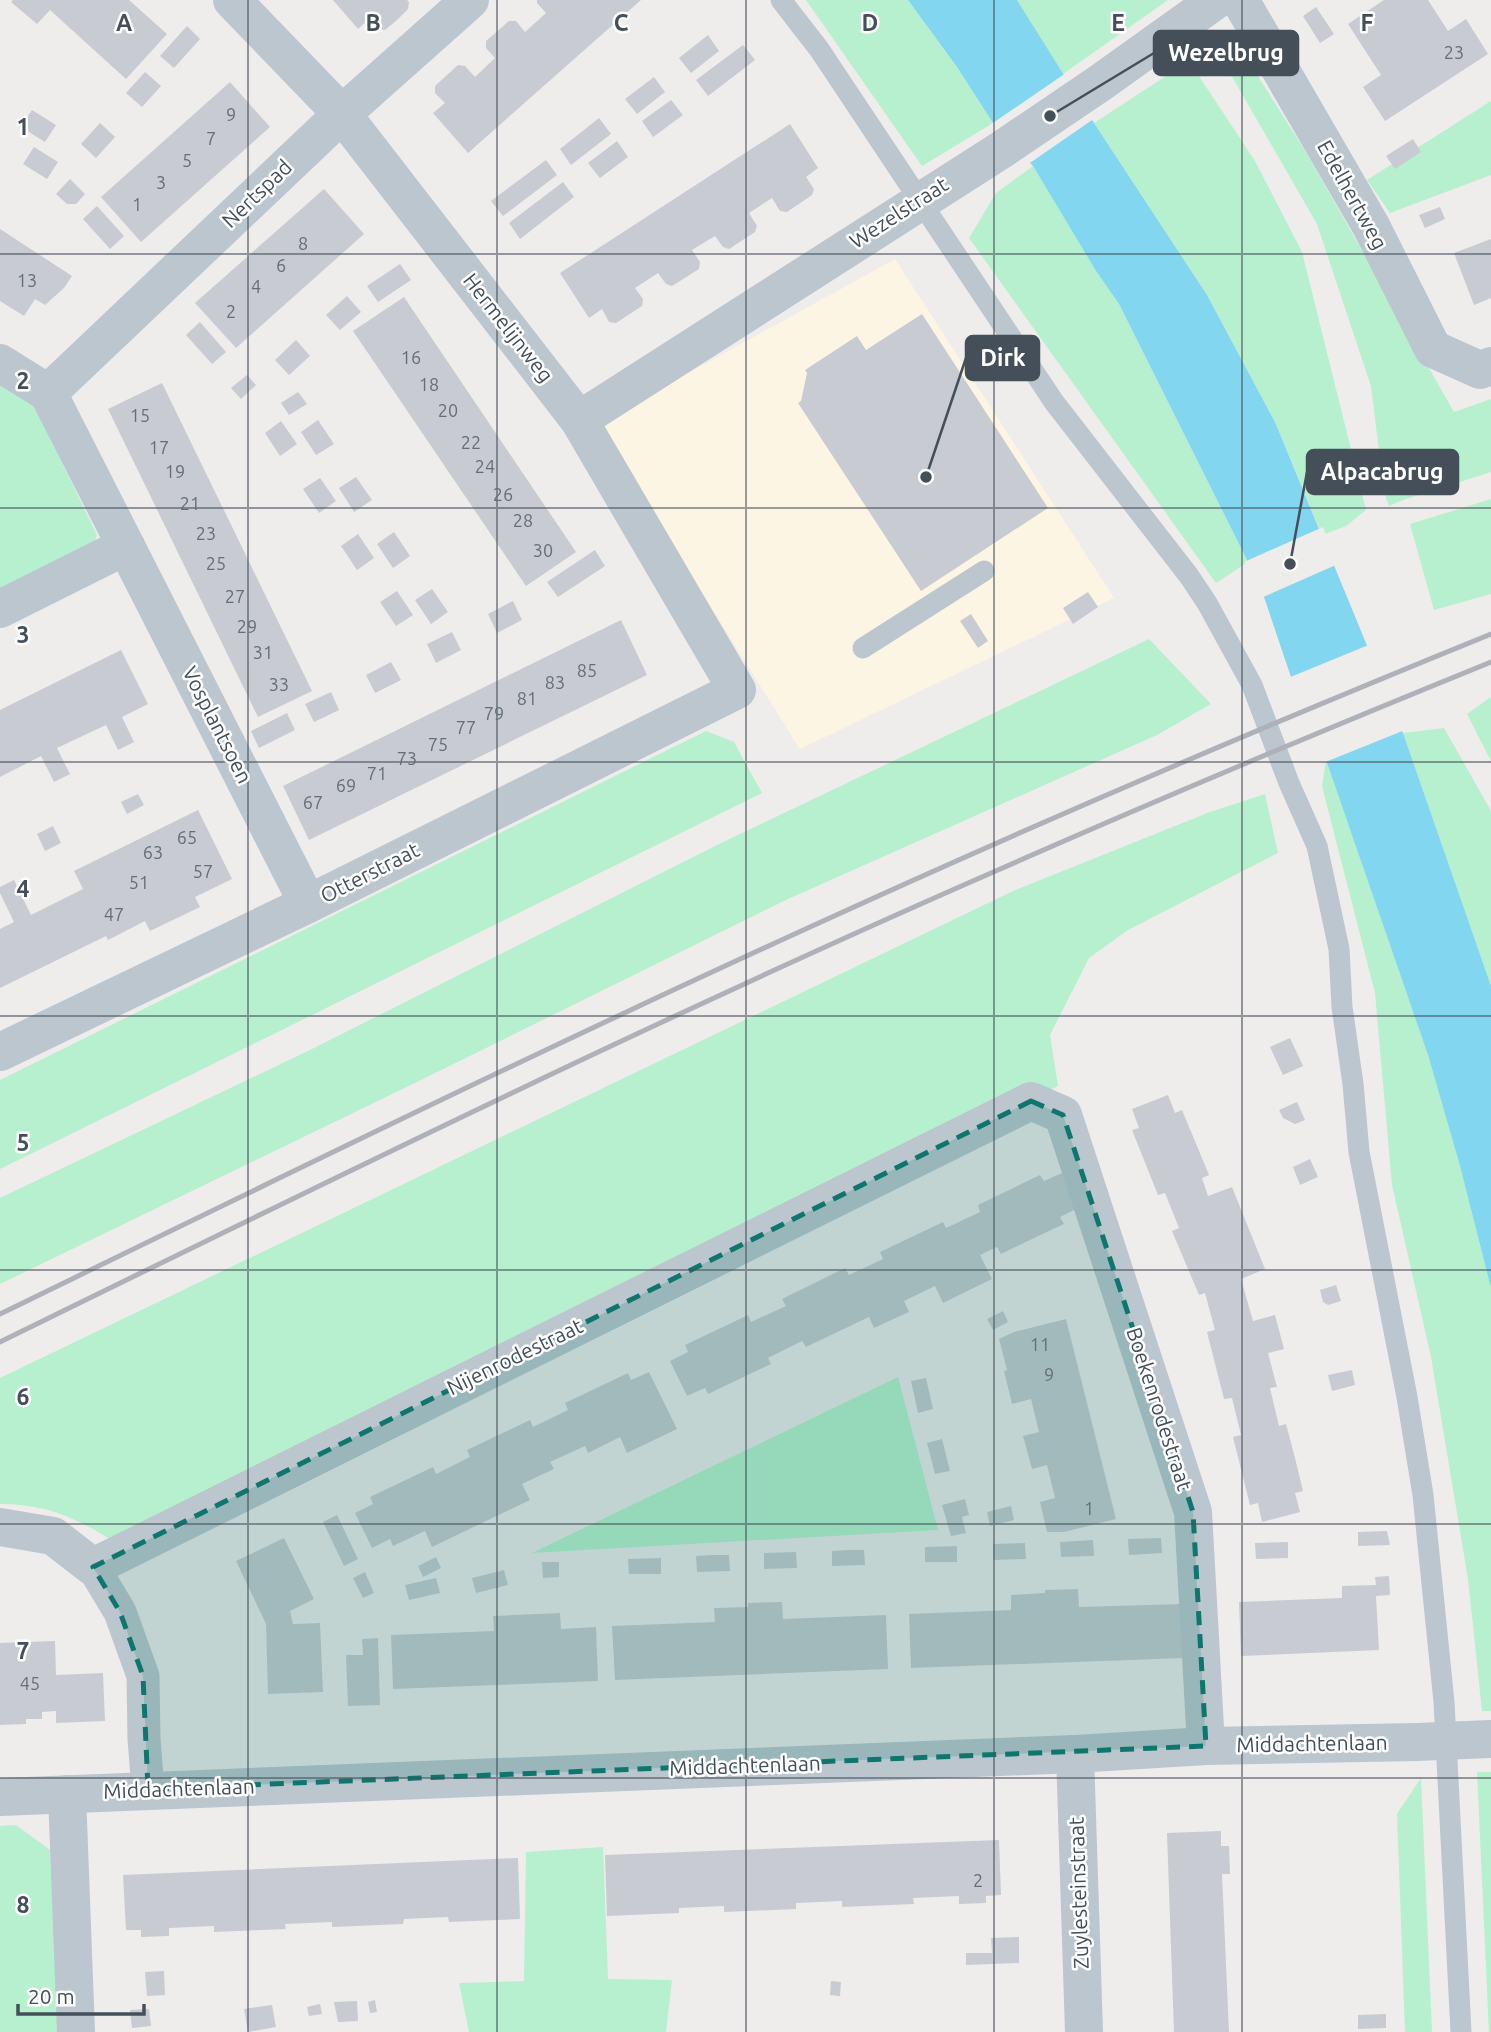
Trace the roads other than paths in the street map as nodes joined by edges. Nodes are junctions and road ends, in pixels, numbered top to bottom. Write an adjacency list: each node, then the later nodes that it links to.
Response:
1 (232, 0): 6 (street, Hermelijnweg)
2 (470, 0): 6 (street, Nertspad)
3 (781, 0): 7 (lane)
4 (1216, 0): 7 (street, Wezelstraat)
5 (1240, 0): 9 (street, Edelhertweg)
6 (342, 114): 10 (street, Nertspad); 11 (street, Hermelijnweg)
7 (919, 201): 11 (street, Wezelstraat); 23 (lane)
8 (0, 363): 10 (street)
9 (1485, 368)
10 (48, 393): 12 (street, Vosplantsoen)
11 (579, 420): 16 (street, Hermelijnweg)
12 (126, 546): 14 (street); 17 (street, Vosplantsoen)
13 (984, 571): 15 (lane)
14 (0, 609)
15 (863, 648)
16 (737, 690): 17 (street, Otterstraat)
17 (309, 904): 18 (street, Otterstraat)
18 (0, 1052)
19 (1031, 1101): 21 (street, Nijenrodestraat); 24 (street, Boekenrodestraat)
20 (0, 1527): 21 (street)
21 (93, 1567): 26 (street)
22 (1491, 1739): 23 (street, Middachtenlaan)
23 (1446, 1740): 24 (street, Middachtenlaan); 31 (lane)
24 (1206, 1746): 25 (street, Middachtenlaan)
25 (1075, 1754): 26 (street, Middachtenlaan); 30 (street, Zuylesteinstraat)
26 (148, 1789): 27 (street, Middachtenlaan)
27 (67, 1794): 28 (street, Middachtenlaan); 29 (street)
28 (0, 1797)
29 (76, 2032)
30 (1084, 2032)
31 (1461, 2032)

